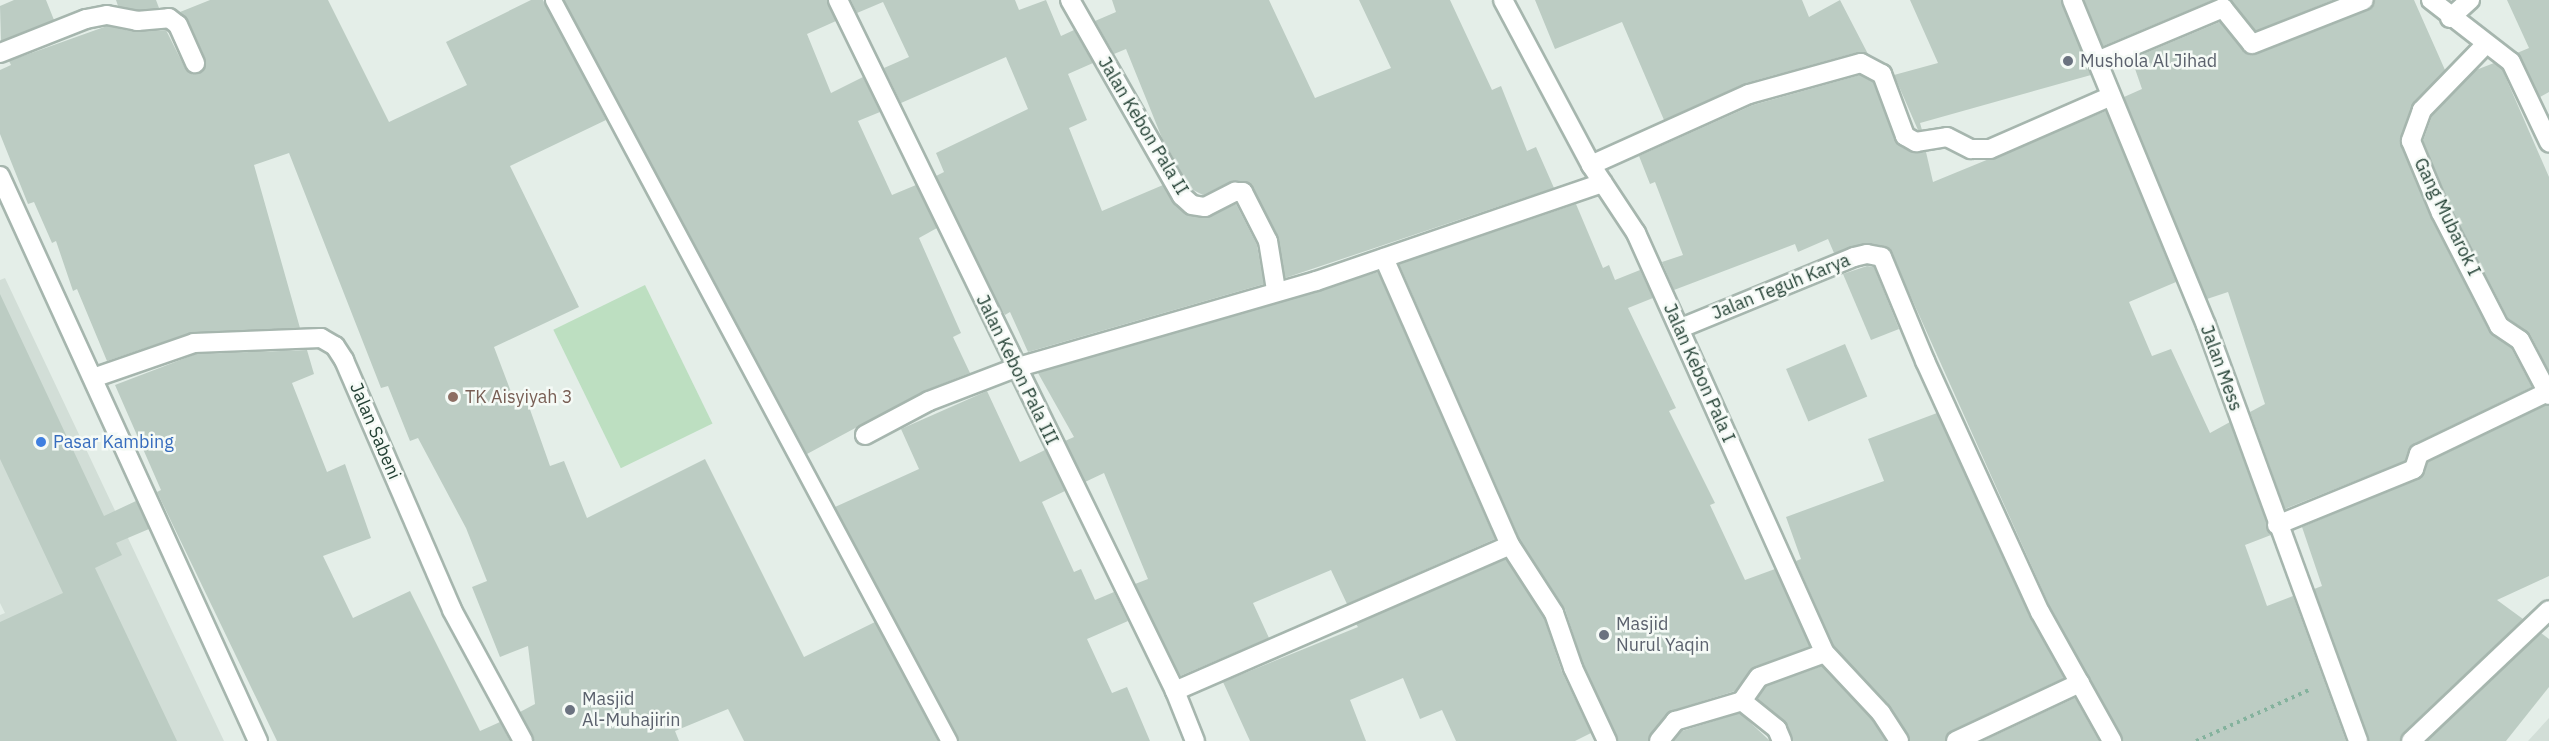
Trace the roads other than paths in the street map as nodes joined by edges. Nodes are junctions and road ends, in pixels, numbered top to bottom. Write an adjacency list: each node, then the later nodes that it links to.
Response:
1 (553, 0): 35 (lane)
2 (838, 0): 22 (street, Jalan Kebon Pala III)
3 (1070, 0): 20 (street, Jalan Kebon Pala II)
4 (1503, 0): 16 (street, Jalan Kebon Pala I)
5 (2072, 0): 12 (street, Jalan Mess)
6 (2364, 0): 12 (street)
7 (2431, 0): 9 (street)
8 (2470, 0): 9 (street)
9 (2450, 18): 10 (street)
10 (2485, 45): 15 (street); 24 (street, Gang Mubarok I)
11 (0, 52): 13 (street)
12 (2097, 61): 14 (street, Jalan Mess)
13 (195, 63)
14 (2109, 97): 16 (street); 26 (street, Jalan Mess)
15 (2549, 142)
16 (1591, 165): 18 (street, Jalan Kebon Pala I)
17 (0, 177): 23 (street)
18 (1603, 183): 19 (street); 21 (street, Jalan Kebon Pala I)
19 (1384, 258): 20 (street); 27 (street)
20 (1276, 290): 22 (street)
21 (1681, 328): 29 (street, Jalan Kebon Pala I); 30 (street, Jalan Teguh Karya)
22 (1015, 368): 25 (street); 31 (street, Jalan Kebon Pala III)
23 (93, 378): 33 (street); 34 (street, Jalan Sabeni)
24 (2548, 394): 26 (street)
25 (865, 435)
26 (2277, 525): 43 (street, Jalan Mess)
27 (1510, 546): 31 (street); 37 (street)
28 (2549, 610): 44 (street)
29 (1825, 653): 32 (street); 40 (street, Jalan Kebon Pala I)
30 (2080, 683): 41 (street); 42 (street)
31 (1175, 691): 36 (street, Jalan Kebon Pala III)
32 (1742, 701): 38 (street); 39 (street)
33 (258, 741)
34 (523, 741)
35 (949, 741)
36 (1195, 741)
37 (1607, 741)
38 (1659, 741)
39 (1782, 741)
40 (1899, 741)
41 (1956, 741)
42 (2112, 741)
43 (2358, 741)
44 (2411, 741)

